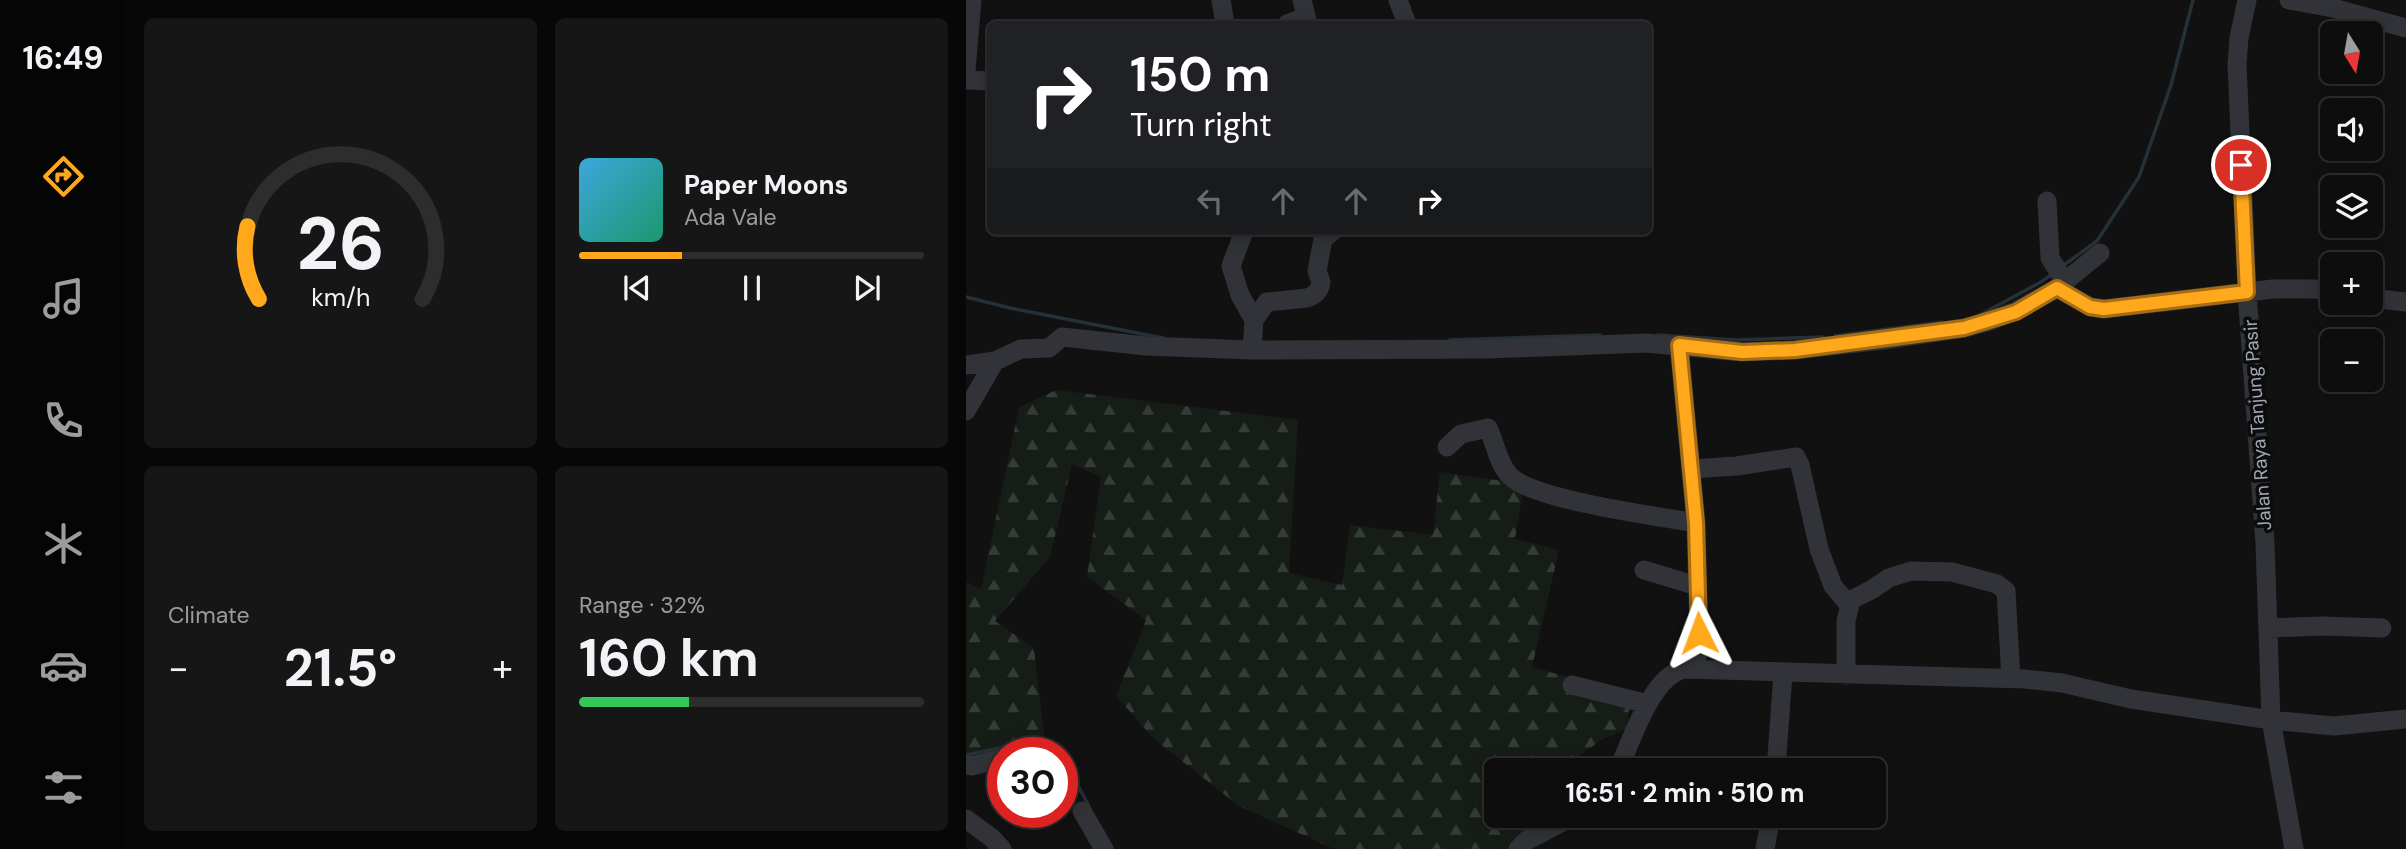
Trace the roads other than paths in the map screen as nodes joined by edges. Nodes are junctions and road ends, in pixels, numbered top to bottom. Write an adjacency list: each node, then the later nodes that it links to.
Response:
1 (972, 0): 10 (street)
2 (1221, 0): 7 (street)
3 (1398, 0): 8 (street)
4 (2247, 0): 19 (street, Jalan Raya Tanjung Pasir)
5 (2289, 0): 6 (street)
6 (2334, 4): 9 (street)
7 (1224, 21)
8 (1406, 21)
9 (2406, 28)
10 (966, 71)
11 (966, 80): 12 (street)
12 (987, 81)
13 (2047, 201): 17 (street)
14 (1243, 235): 22 (street)
15 (1328, 235): 22 (street)
16 (2101, 253): 17 (street)
17 (2060, 279): 19 (street); 23 (street)
18 (2320, 290): 19 (street)
19 (2247, 292): 33 (street, Jalan Raya Tanjung Pasir)
20 (2383, 299): 21 (street)
21 (2406, 302)
22 (1253, 339): 23 (street); 24 (street)
23 (1679, 345): 28 (street)
24 (995, 361): 25 (street); 26 (street)
25 (966, 365)
26 (966, 411)
27 (1447, 447): 29 (street)
28 (1691, 470): 29 (street); 32 (street)
29 (1696, 523): 31 (street)
30 (1644, 570): 31 (street)
31 (1697, 586): 35 (street)
32 (1849, 605): 37 (street); 38 (street)
33 (2269, 628): 34 (street); 42 (street, Jalan Raya Tanjung Pasir)
34 (2382, 628)
35 (1696, 669): 36 (street); 40 (street)
36 (1783, 673): 37 (street); 44 (street)
37 (1846, 675): 38 (street)
38 (2011, 679): 42 (street)
39 (1572, 685): 40 (street)
40 (1648, 704): 43 (street)
41 (2406, 719): 42 (street)
42 (2271, 720): 55 (street, Jalan Raya Tanjung Pasir)
43 (1623, 758)
44 (1777, 758)
45 (987, 762): 46 (street)
46 (966, 765)
47 (1082, 811): 52 (street)
48 (966, 819): 51 (street)
49 (1549, 828): 53 (street)
50 (1769, 828): 54 (street)
51 (1002, 849)
52 (1104, 849)
53 (1518, 849)
54 (1765, 849)
55 (2294, 849)

